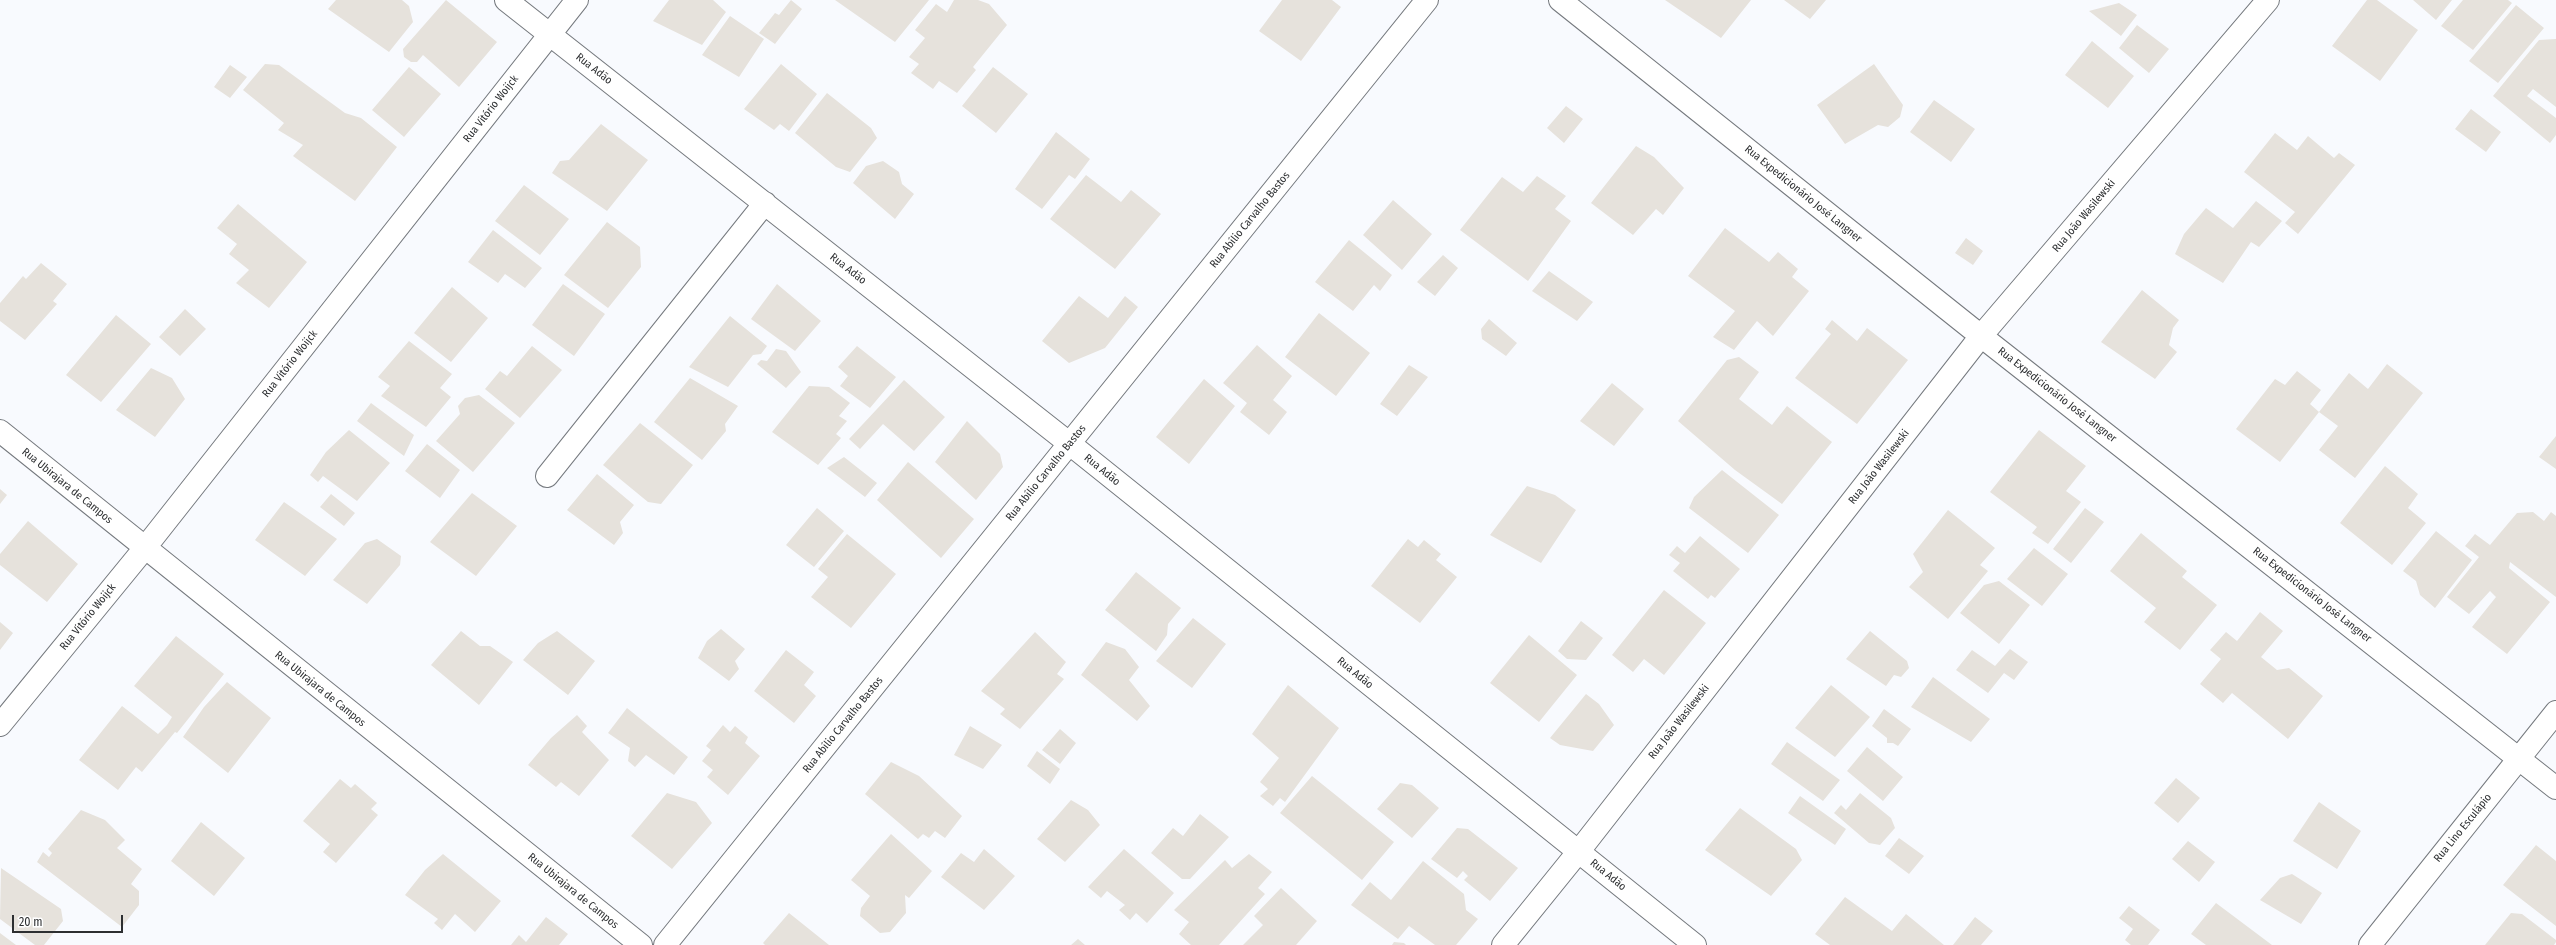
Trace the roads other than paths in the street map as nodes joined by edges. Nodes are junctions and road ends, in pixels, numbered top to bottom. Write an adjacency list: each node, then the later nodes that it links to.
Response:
1 (506, 0): 6 (street, Rua Adão)
2 (577, 0): 6 (street, Rua Vitório Woijck)
3 (1427, 0): 10 (street, Rua Abílio Carvalho Bastos)
4 (1560, 0): 8 (street, Rua Expedicionário José Langner)
5 (2268, 0): 8 (street, Rua João Wasilewski)
6 (549, 35): 7 (street, Rua Adão); 12 (street, Rua Vitório Woijck)
7 (765, 203): 10 (street, Rua Adão); 11 (street)
8 (1981, 336): 15 (street, Rua Expedicionário José Langner); 17 (street, Rua João Wasilewski)
9 (0, 431): 12 (street, Rua Ubirajara de Campos)
10 (1070, 444): 17 (street, Rua Adão); 19 (street, Rua Abílio Carvalho Bastos)
11 (547, 476)
12 (144, 549): 14 (street, Rua Vitório Woijck); 18 (street, Rua Ubirajara de Campos)
13 (2556, 712): 15 (street, Rua Lino Esculápio)
14 (0, 725)
15 (2519, 758): 16 (street, Rua Expedicionário José Langner); 22 (street, Rua Lino Esculápio)
16 (2556, 788)
17 (1579, 852): 20 (street, Rua João Wasilewski); 21 (street, Rua Adão)
18 (641, 945)
19 (665, 945)
20 (1503, 945)
21 (1695, 945)
22 (2370, 945)

